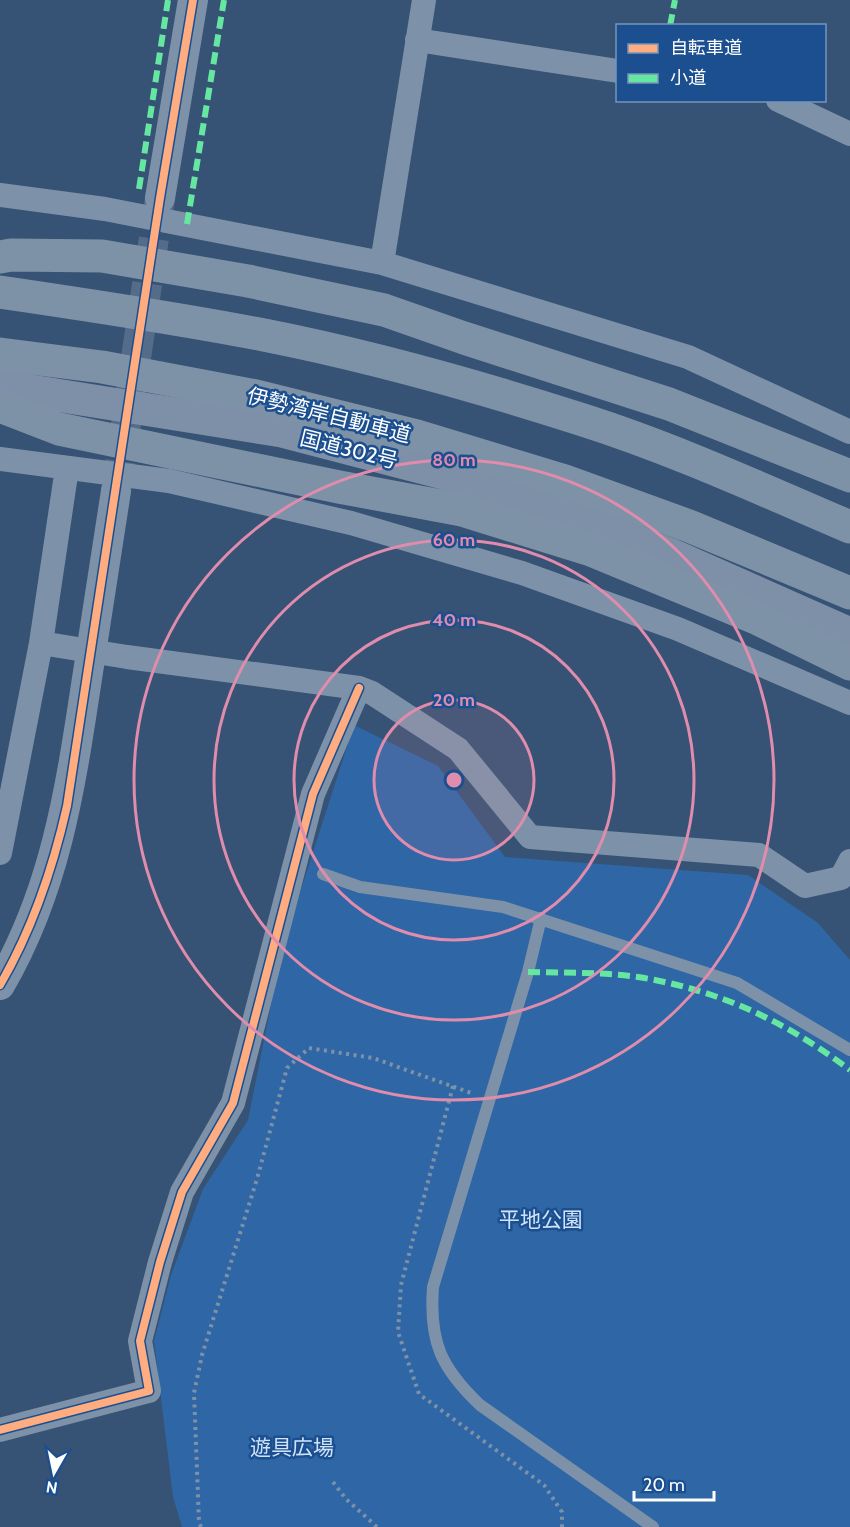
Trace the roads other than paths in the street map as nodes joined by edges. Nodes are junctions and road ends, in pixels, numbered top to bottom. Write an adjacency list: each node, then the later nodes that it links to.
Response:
1 (193, 0): 8 (street)
2 (423, 0): 3 (street)
3 (417, 40): 4 (street); 10 (street)
4 (616, 71)
5 (781, 102): 6 (street)
6 (850, 134)
7 (0, 195): 10 (street)
8 (160, 198)
9 (0, 257): 19 (highway)
10 (382, 263): 16 (street)
11 (0, 287): 21 (highway)
12 (0, 292): 22 (highway)
13 (0, 354): 23 (highway, 伊勢湾岸自動車道)
14 (0, 386): 24 (highway, 国道302号)
15 (0, 406): 26 (highway)
16 (850, 432)
17 (0, 459): 18 (street)
18 (67, 468): 25 (street); 28 (street)
19 (850, 476)
20 (116, 491): 33 (street)
21 (850, 520)
22 (850, 527)
23 (850, 592)
24 (850, 634)
25 (41, 643): 27 (street); 29 (street)
26 (850, 664)
27 (360, 688): 30 (street); 35 (street)
28 (850, 703)
29 (0, 853)
30 (850, 861)
31 (323, 874): 32 (lane)
32 (541, 918): 34 (lane); 36 (lane)
33 (0, 985)
34 (850, 1050)
35 (0, 1430)
36 (653, 1527)

